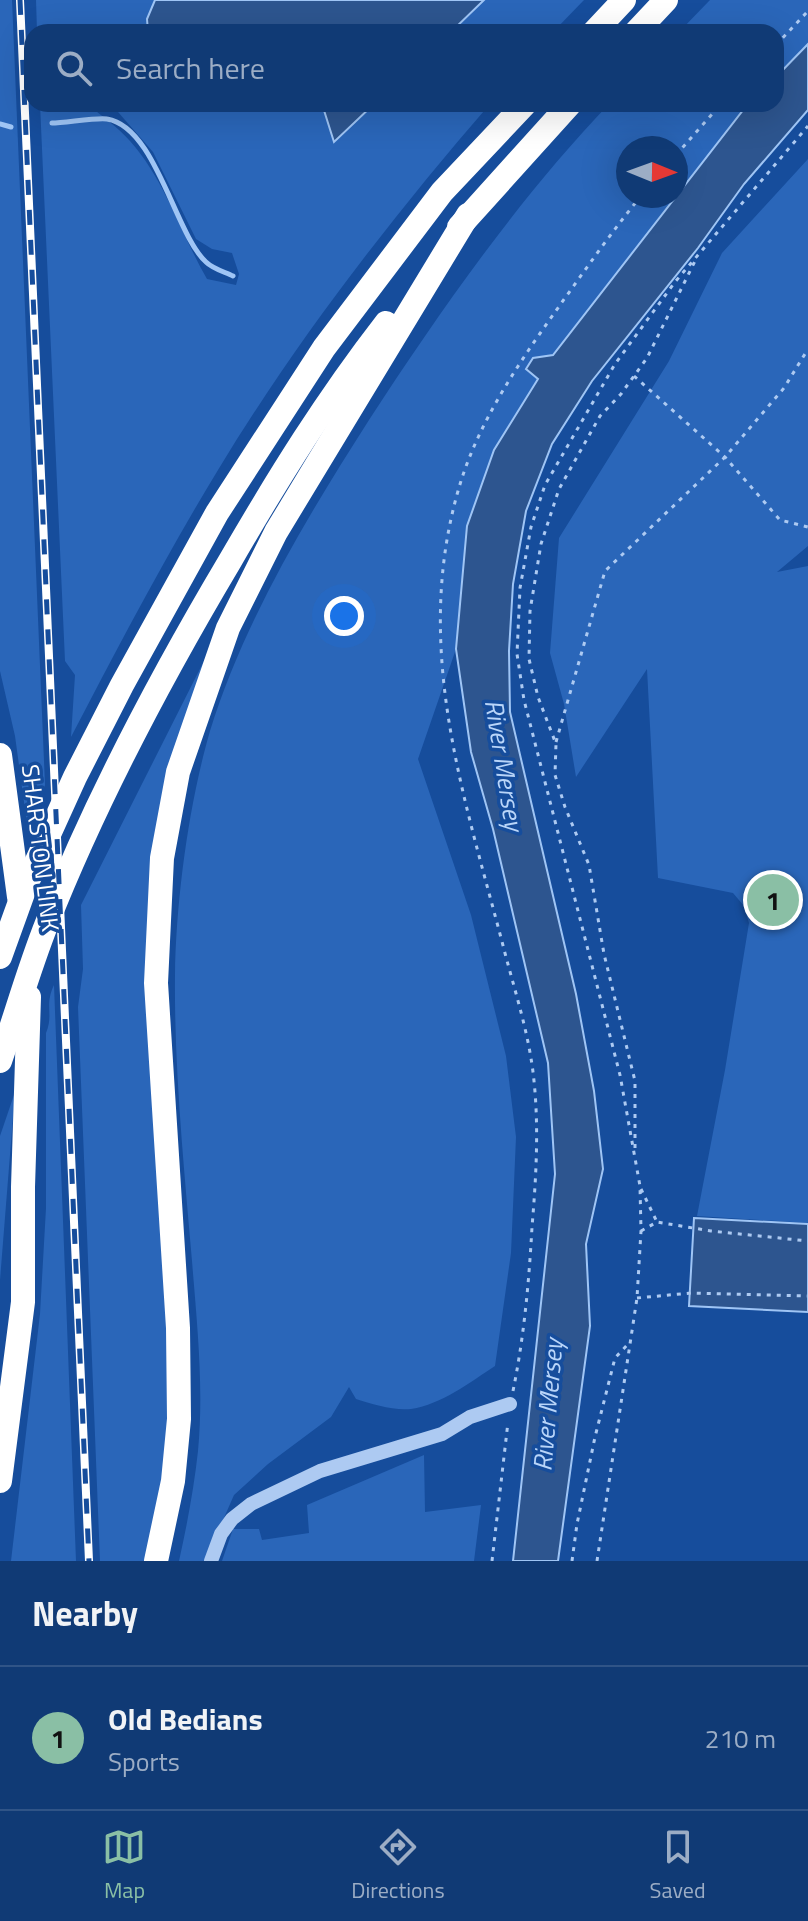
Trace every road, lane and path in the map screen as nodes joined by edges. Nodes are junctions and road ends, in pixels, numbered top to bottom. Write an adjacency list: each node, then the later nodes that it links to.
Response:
1 (624, 0): 4 (highway)
2 (666, 0): 5 (highway)
3 (808, 11): 6 (path)
4 (602, 24)
5 (644, 24)
6 (784, 36)
7 (517, 112): 21 (highway)
8 (563, 112): 13 (highway)
9 (714, 112): 11 (path)
10 (808, 126): 14 (path)
11 (688, 141)
12 (631, 208): 33 (path)
13 (468, 215): 22 (highway); 35 (highway)
14 (697, 255): 16 (path); 23 (path)
15 (808, 349): 17 (path)
16 (634, 376): 17 (path); 19 (path)
17 (725, 457): 18 (path); 19 (path)
18 (808, 527)
19 (556, 744): 23 (path)
20 (0, 755): 25 (highway, SHARSTON LINK)
21 (0, 957)
22 (0, 1061)
23 (635, 1160): 24 (path)
24 (640, 1186): 26 (path); 27 (path)
25 (23, 1187): 32 (highway); 34 (highway)
26 (657, 1222): 27 (path); 28 (path)
27 (641, 1231): 30 (path)
28 (808, 1241)
29 (808, 1296): 30 (path)
30 (637, 1298): 31 (path)
31 (630, 1342): 38 (path); 39 (path)
32 (0, 1355)
33 (510, 1404): 36 (lane); 37 (path)
34 (0, 1481)
35 (156, 1561)
36 (211, 1561)
37 (492, 1561)
38 (572, 1561)
39 (597, 1561)

